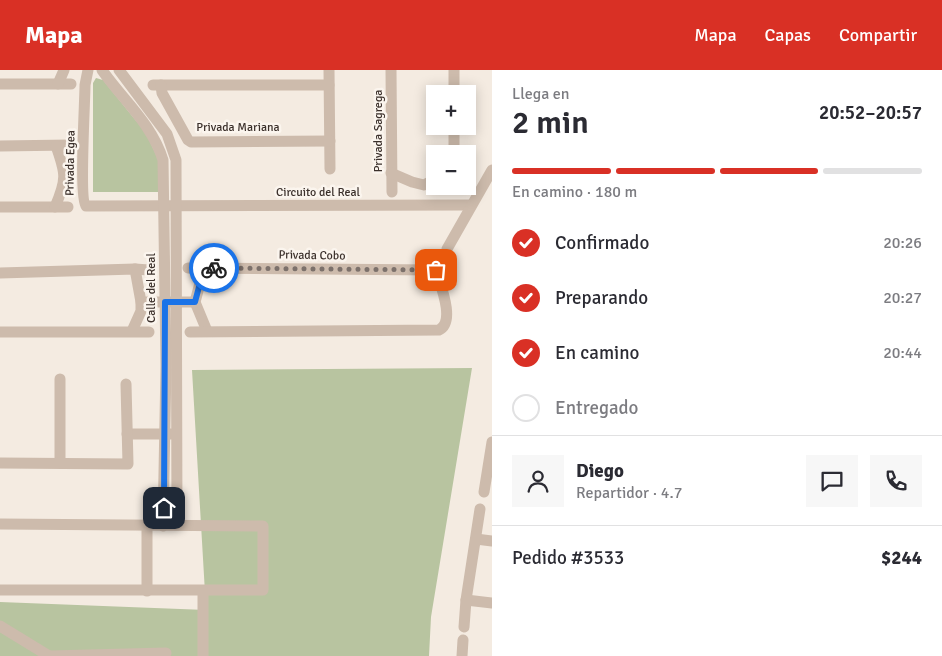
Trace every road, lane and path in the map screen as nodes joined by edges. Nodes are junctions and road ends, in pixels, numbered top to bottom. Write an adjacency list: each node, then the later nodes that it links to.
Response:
1 (64, 70): 9 (street)
2 (88, 70): 23 (street, Privada Egea)
3 (102, 70): 28 (street, Calle del Real)
4 (119, 70): 14 (street, Calle del Real)
5 (329, 70): 11 (street)
6 (391, 70): 21 (street, Privada Sagrega)
7 (454, 70): 12 (street)
8 (0, 84): 9 (street)
9 (58, 84): 10 (street)
10 (71, 84)
11 (330, 85): 13 (street, Privada Mariana); 15 (street)
12 (454, 85)
13 (168, 103): 14 (street); 15 (street, Privada Mariana)
14 (152, 113): 29 (street, Calle del Real)
15 (330, 140): 19 (street)
16 (70, 145): 18 (street)
17 (0, 146): 18 (street)
18 (56, 146): 22 (street)
19 (330, 169)
20 (492, 170): 27 (street)
21 (392, 173): 24 (street); 25 (street, Privada Sagrega)
22 (65, 180): 23 (street); 31 (street)
23 (83, 180): 28 (street, Privada Egea)
24 (424, 185): 26 (street)
25 (392, 192)
26 (424, 205): 27 (street, Circuito del Real); 29 (street, Circuito del Real)
27 (471, 205): 37 (street)
28 (164, 206): 29 (street, Circuito del Real); 40 (street, Calle del Real)
29 (177, 206): 40 (street, Calle del Real)
30 (0, 207): 31 (street)
31 (54, 207): 32 (street)
32 (68, 207)
33 (188, 268): 34 (street, Privada Cobo)
34 (204, 268): 37 (street, Privada Cobo); 41 (street)
35 (135, 270): 36 (street); 38 (street); 39 (street)
36 (149, 270)
37 (436, 270): 43 (street)
38 (0, 273)
39 (141, 302): 40 (street); 42 (street)
40 (171, 302): 41 (street); 47 (street, Calle del Real)
41 (195, 302): 43 (street)
42 (132, 331): 44 (street); 45 (street)
43 (207, 331): 46 (street)
44 (0, 332)
45 (149, 332)
46 (190, 332)
47 (171, 365): 51 (street, Calle del Real); 52 (street, Calle del Real)
48 (60, 379): 55 (street)
49 (126, 384): 50 (street)
50 (128, 434): 51 (street); 55 (street)
51 (164, 434): 52 (street); 62 (street, Calle del Real)
52 (177, 434): 60 (street, Calle del Real)
53 (492, 442): 56 (street)
54 (0, 463): 55 (street)
55 (60, 464)
56 (490, 467): 57 (street)
57 (484, 492)
58 (480, 509): 63 (street)
59 (0, 524): 61 (street)
60 (177, 525): 62 (street); 66 (street)
61 (147, 526): 62 (street); 67 (street)
62 (163, 526)
63 (476, 539): 64 (street); 68 (street)
64 (492, 541)
65 (0, 590): 67 (street)
66 (203, 590): 67 (street); 76 (street)
67 (147, 591)
68 (466, 600): 69 (street); 71 (street)
69 (492, 603)
70 (0, 626): 75 (street)
71 (464, 627)
72 (463, 640): 77 (street)
73 (166, 653): 74 (street)
74 (142, 655): 75 (street)
75 (50, 656)
76 (203, 656)
77 (462, 656)

